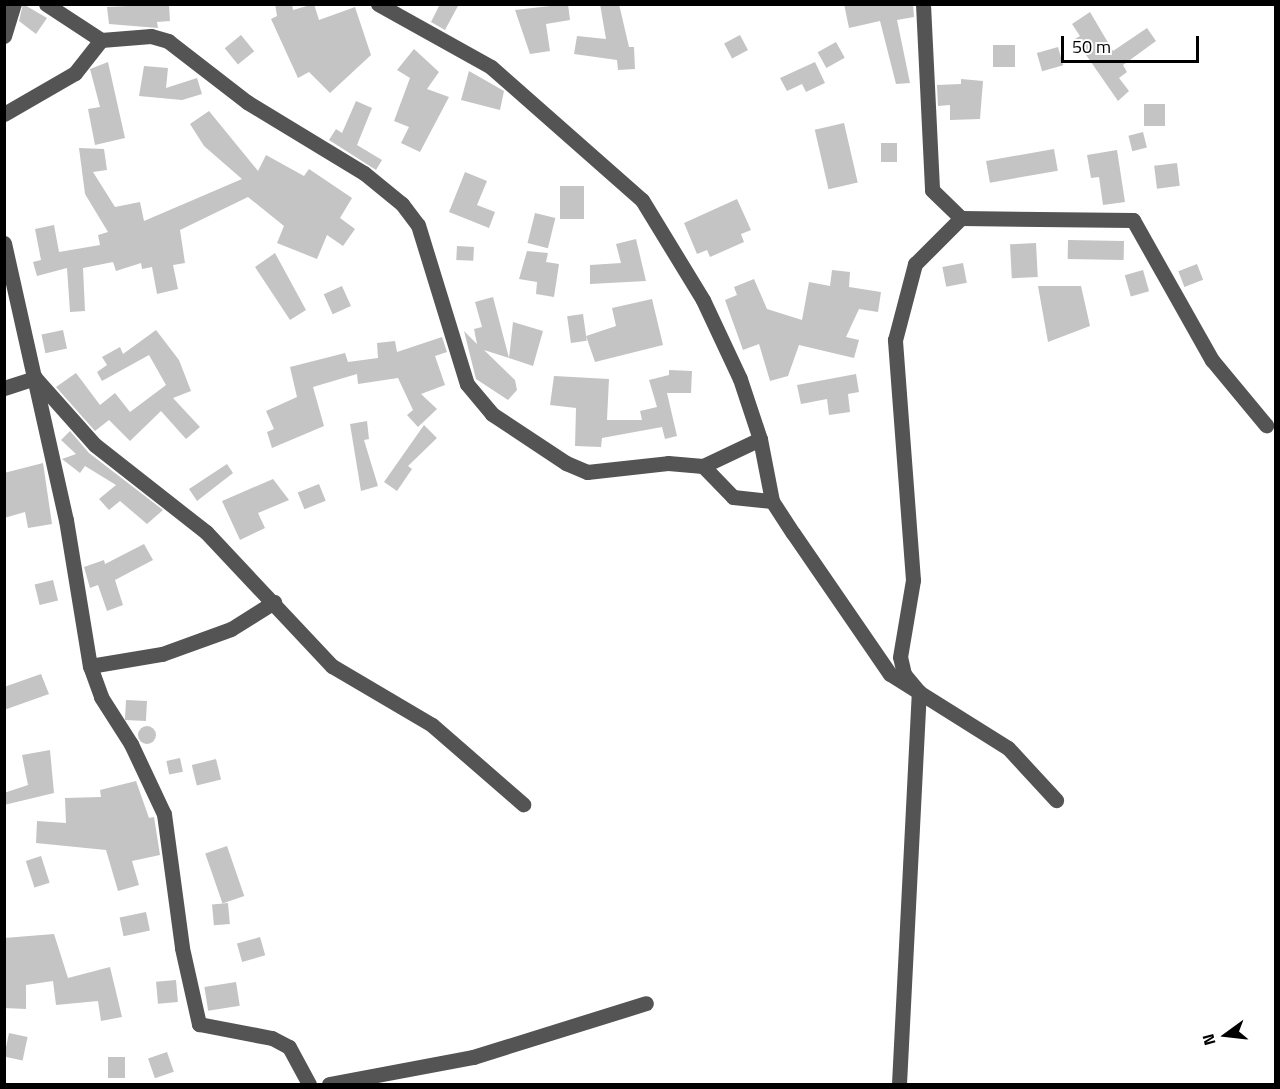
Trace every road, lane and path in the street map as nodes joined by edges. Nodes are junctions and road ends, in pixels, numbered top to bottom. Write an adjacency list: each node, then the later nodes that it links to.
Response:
1 (14, 4): 5 (street)
2 (46, 4): 6 (street)
3 (378, 4): 13 (street)
4 (923, 4): 8 (street)
5 (4, 36)
6 (101, 40): 7 (street); 14 (street)
7 (4, 114)
8 (962, 218): 12 (street); 18 (street)
9 (4, 243): 10 (street)
10 (35, 378): 11 (street); 16 (street); 17 (street)
11 (4, 388)
12 (1266, 425)
13 (760, 439): 14 (street); 15 (street)
14 (703, 466): 15 (street)
15 (772, 501): 18 (street)
16 (274, 602): 17 (street); 20 (street)
17 (90, 666): 22 (street)
18 (919, 692): 19 (street); 24 (street)
19 (1056, 800)
20 (523, 804)
21 (646, 1002): 23 (street)
22 (309, 1084)
23 (329, 1084)
24 (899, 1084)

